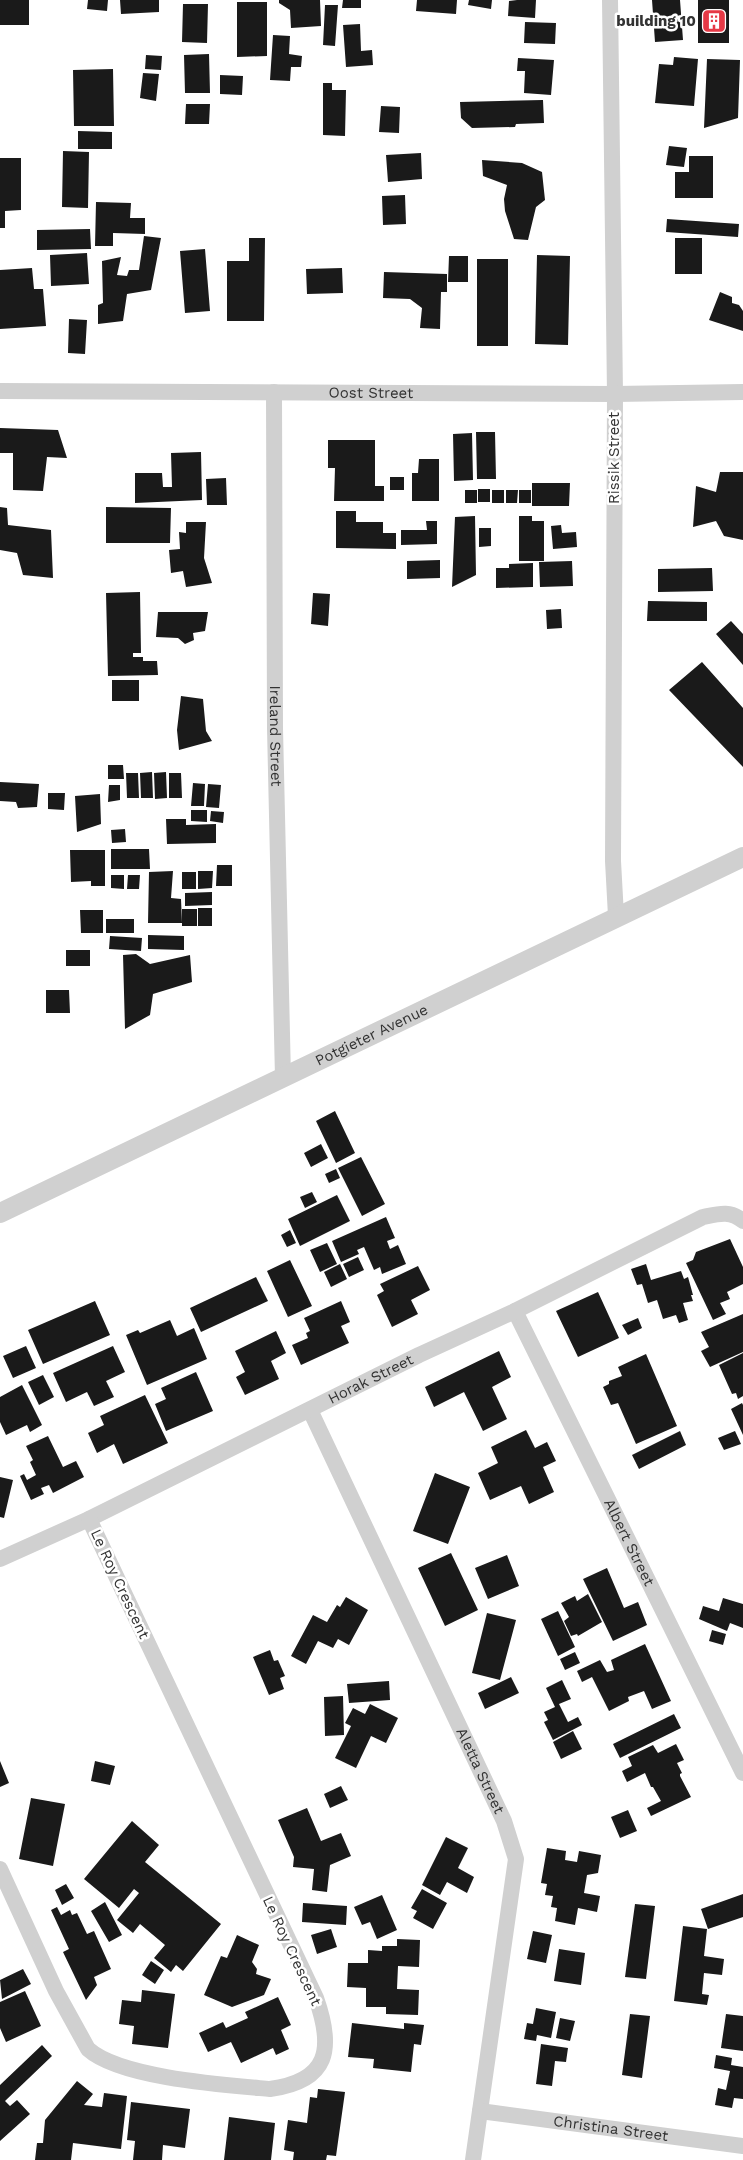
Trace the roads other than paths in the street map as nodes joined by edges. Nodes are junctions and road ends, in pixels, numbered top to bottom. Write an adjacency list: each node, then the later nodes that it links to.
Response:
1 (610, 0): 5 (street, Rissik Street)
2 (0, 391): 3 (street, Oost Street)
3 (274, 392): 5 (street, Oost Street); 8 (street, Ireland Street)
4 (743, 392): 5 (street, Oost Street)
5 (615, 394): 7 (street, Rissik Street)
6 (743, 856): 7 (street, Potgieter Avenue)
7 (616, 916): 8 (street, Potgieter Avenue)
8 (283, 1078): 9 (street, Potgieter Avenue)
9 (0, 1213)
10 (743, 1222): 11 (street, Horak Street)
11 (515, 1311): 12 (street, Horak Street); 15 (street, Albert Street)
12 (310, 1410): 13 (street, Horak Street); 17 (street, Aletta Street)
13 (88, 1519): 14 (street, Horak Street); 16 (street, Le Roy Crescent)
14 (0, 1559)
15 (743, 1773)
16 (0, 1870)
17 (480, 2111): 18 (street, Christina Street); 19 (street, Aletta Street)
18 (743, 2146)
19 (474, 2160)

